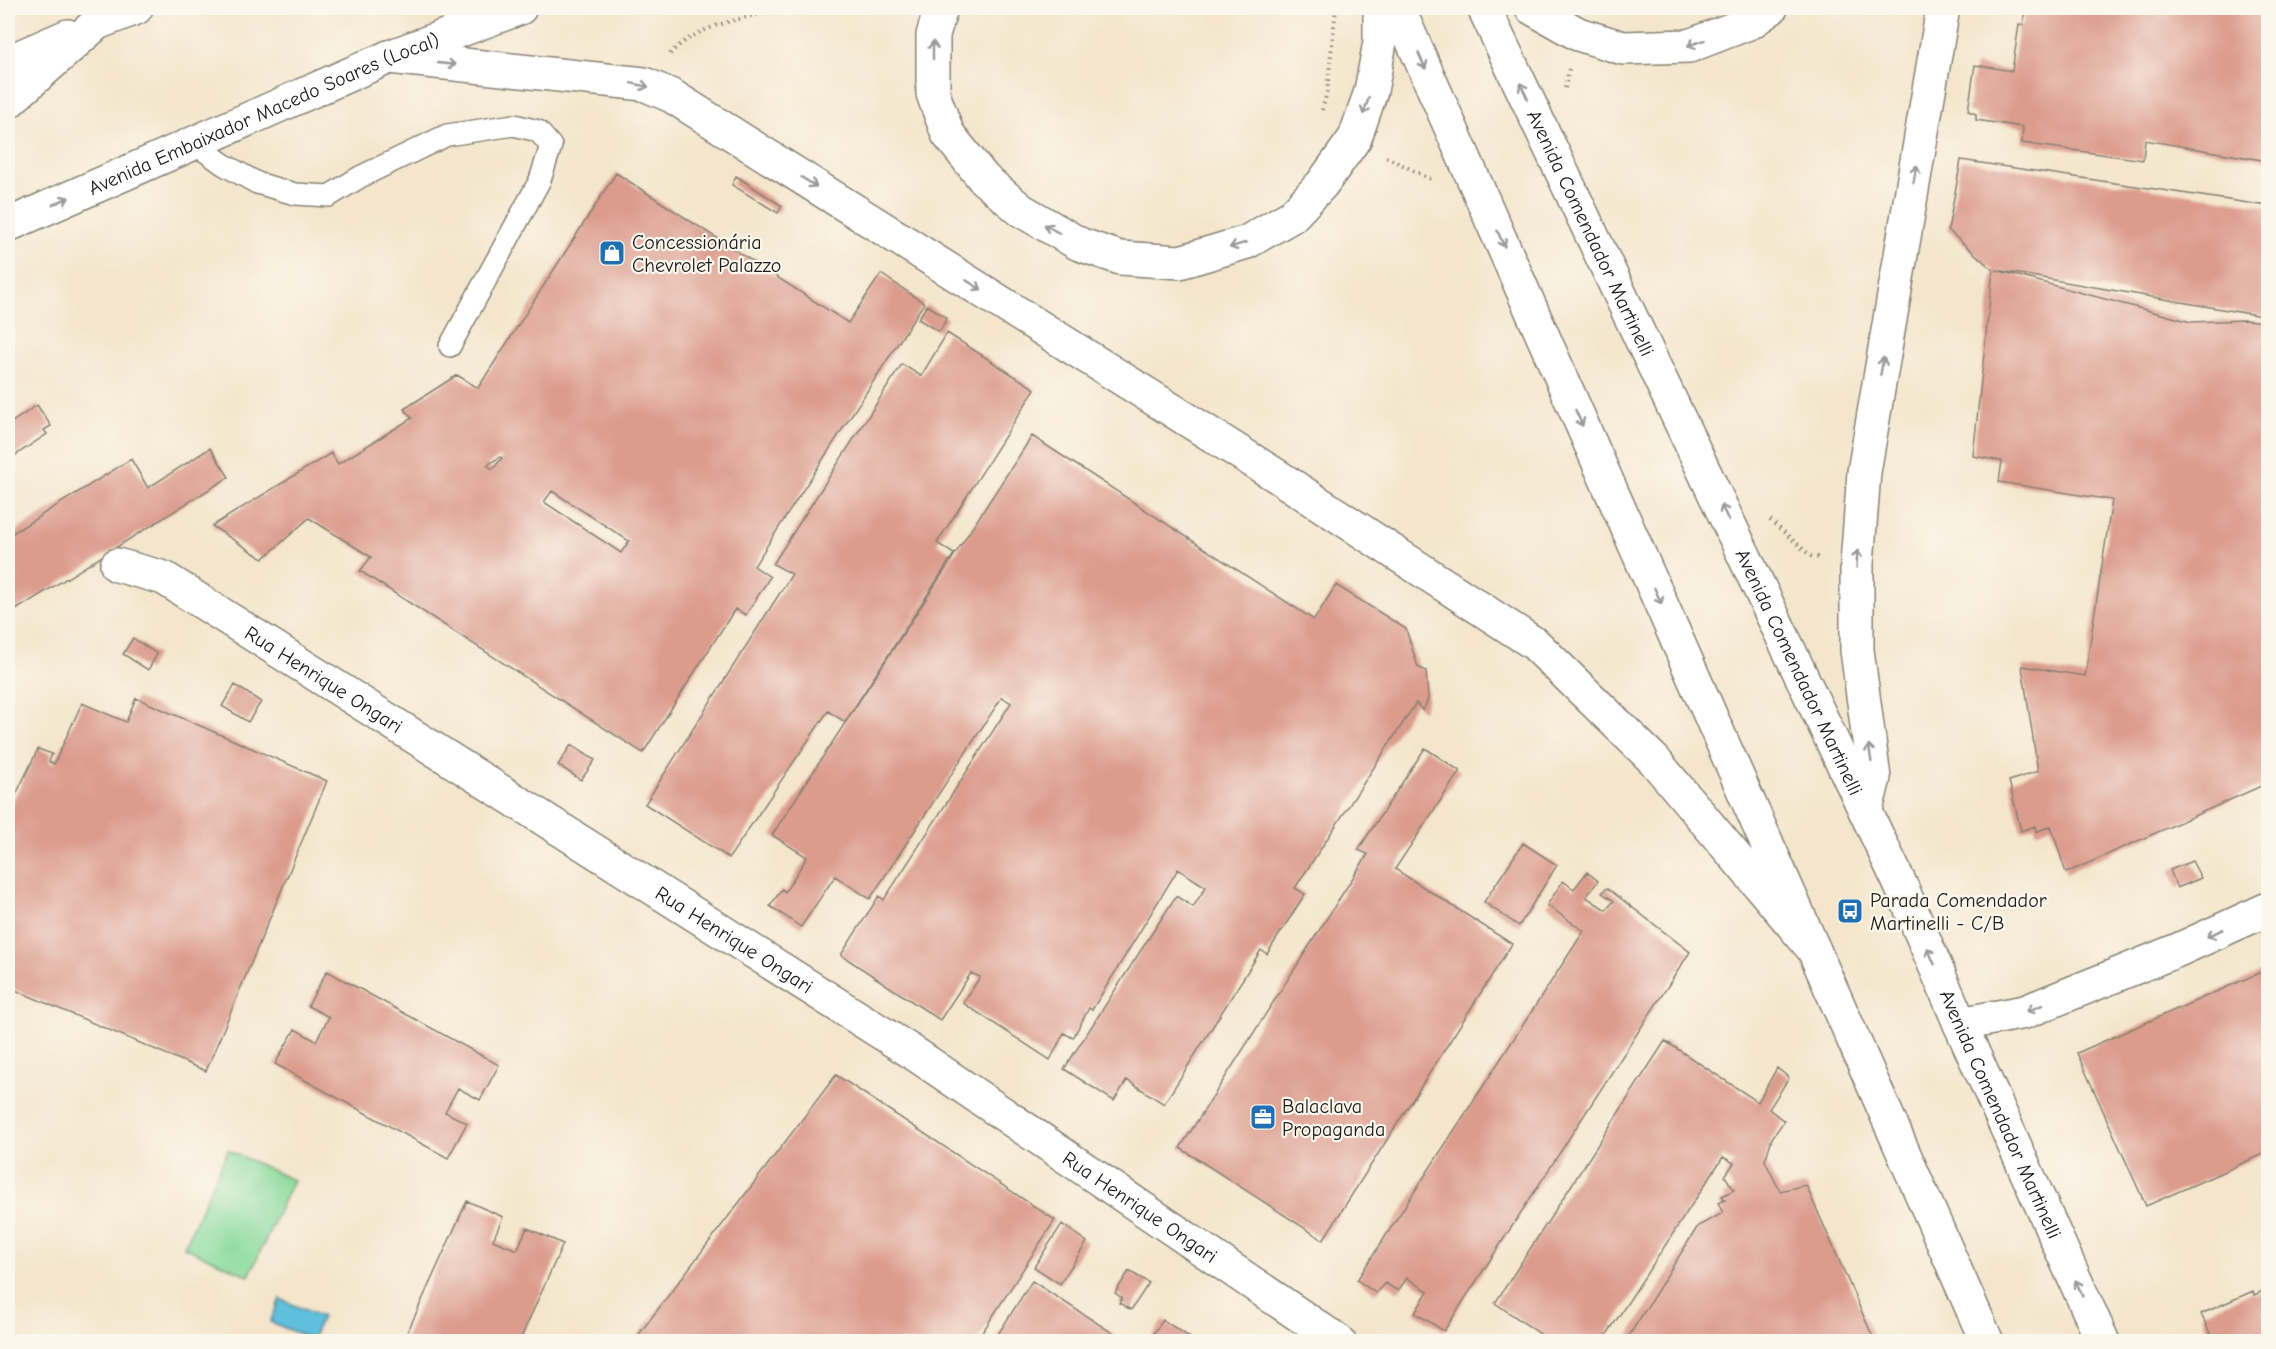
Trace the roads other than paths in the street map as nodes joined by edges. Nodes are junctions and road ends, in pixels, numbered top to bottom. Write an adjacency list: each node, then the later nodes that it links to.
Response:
1 (136, 8): 10 (main road)
2 (520, 8): 11 (main road, Avenida Embaixador Macedo Soares (Local))
3 (941, 8): 4 (main road, one-way to 3)
4 (1380, 8)
5 (1398, 8): 20 (main road, one-way to 20)
6 (1484, 8): 18 (main road, Avenida Comendador Martinelli, one-way to 6)
7 (1532, 8): 8 (main road, one-way to 7)
8 (1771, 8)
9 (1942, 8): 18 (main road, one-way to 9)
10 (97, 23): 12 (main road); 13 (main road)
11 (388, 57): 14 (main road, Avenida Embaixador Macedo Soares (Local)); 20 (main road, one-way to 20)
12 (8, 62)
13 (8, 102)
14 (194, 143): 15 (main road, Avenida Embaixador Macedo Soares (Local), one-way to 14); 16 (lane)
15 (8, 225)
16 (450, 346)
17 (117, 565): 22 (main road, Rua Henrique Ongari)
18 (1866, 810): 21 (main road, Avenida Comendador Martinelli, one-way to 18)
19 (2268, 909): 21 (main road, one-way to 21)
20 (1814, 950): 23 (main road)
21 (1960, 1023): 24 (main road, Avenida Comendador Martinelli, one-way to 21)
22 (1339, 1341)
23 (1987, 1341)
24 (2103, 1341)

